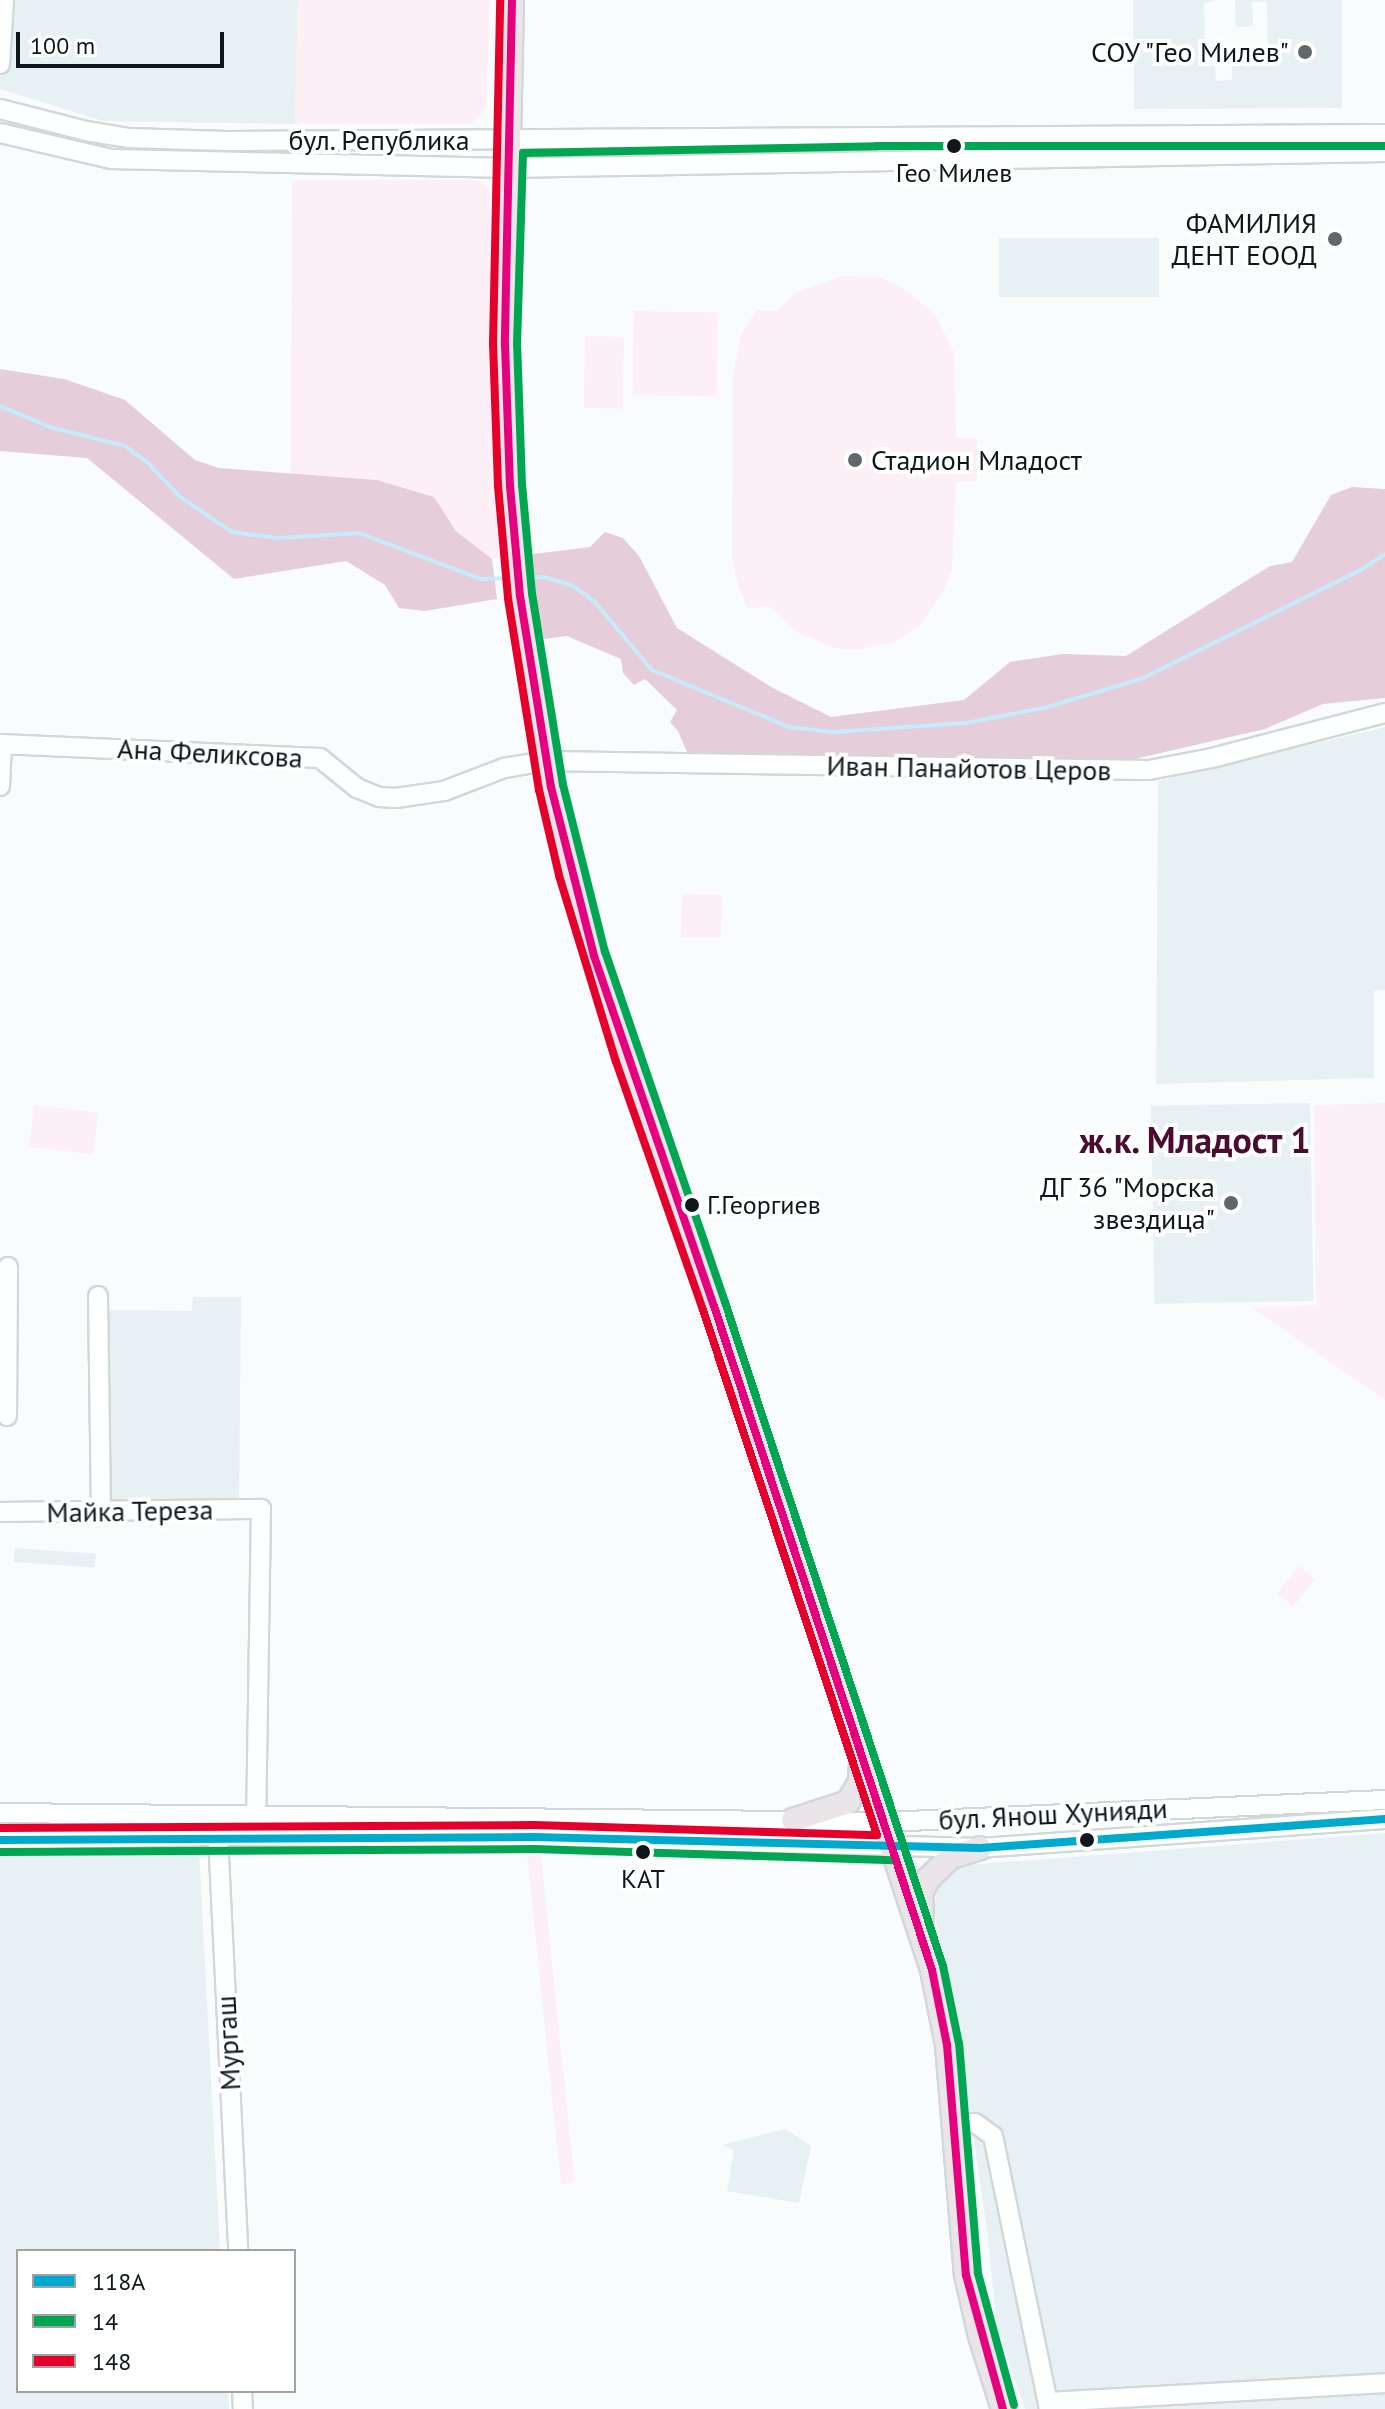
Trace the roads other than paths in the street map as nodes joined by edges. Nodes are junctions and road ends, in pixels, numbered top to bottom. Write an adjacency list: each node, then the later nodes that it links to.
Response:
1 (4, 0): 3 (street)
2 (512, 0): 7 (main road)
3 (0, 64)
4 (0, 109): 7 (street, бул. Република)
5 (0, 133): 9 (street, бул. Република)
6 (1385, 134): 7 (street, бул. Република)
7 (511, 141): 9 (main road)
8 (1385, 152): 9 (street, бул. Република)
9 (509, 168): 12 (main road)
10 (1385, 713): 12 (street, Иван Панайотов Церов)
11 (1, 744): 12 (street, Ана Феликсова); 13 (street)
12 (546, 761): 19 (main road)
13 (0, 786)
14 (8, 1267): 16 (street)
15 (98, 1296): 17 (street)
16 (7, 1416)
17 (101, 1511): 18 (street, Майка Тереза); 22 (street, Майка Тереза)
18 (0, 1512)
19 (862, 1756): 24 (main road); 25 (main road)
20 (1385, 1800): 25 (street, бул. Янош Хунияди)
21 (0, 1813): 22 (street, бул. Янош Хунияди)
22 (256, 1814): 24 (street, бул. Янош Хунияди)
23 (1385, 1819): 29 (street, бул. Янош Хунияди)
24 (793, 1820): 25 (street, бул. Янош Хунияди)
25 (885, 1822): 28 (main road)
26 (218, 1836): 27 (street, бул. Янош Хунияди); 28 (street, бул. Янош Хунияди); 32 (street, Мургаш)
27 (0, 1840)
28 (894, 1848): 29 (street, бул. Янош Хунияди); 30 (main road)
29 (980, 1848): 30 (main road)
30 (922, 1935): 31 (main road)
31 (952, 2123): 34 (street); 35 (main road)
32 (238, 2249)
33 (1385, 2383): 34 (street)
34 (1049, 2405)
35 (1003, 2409)

